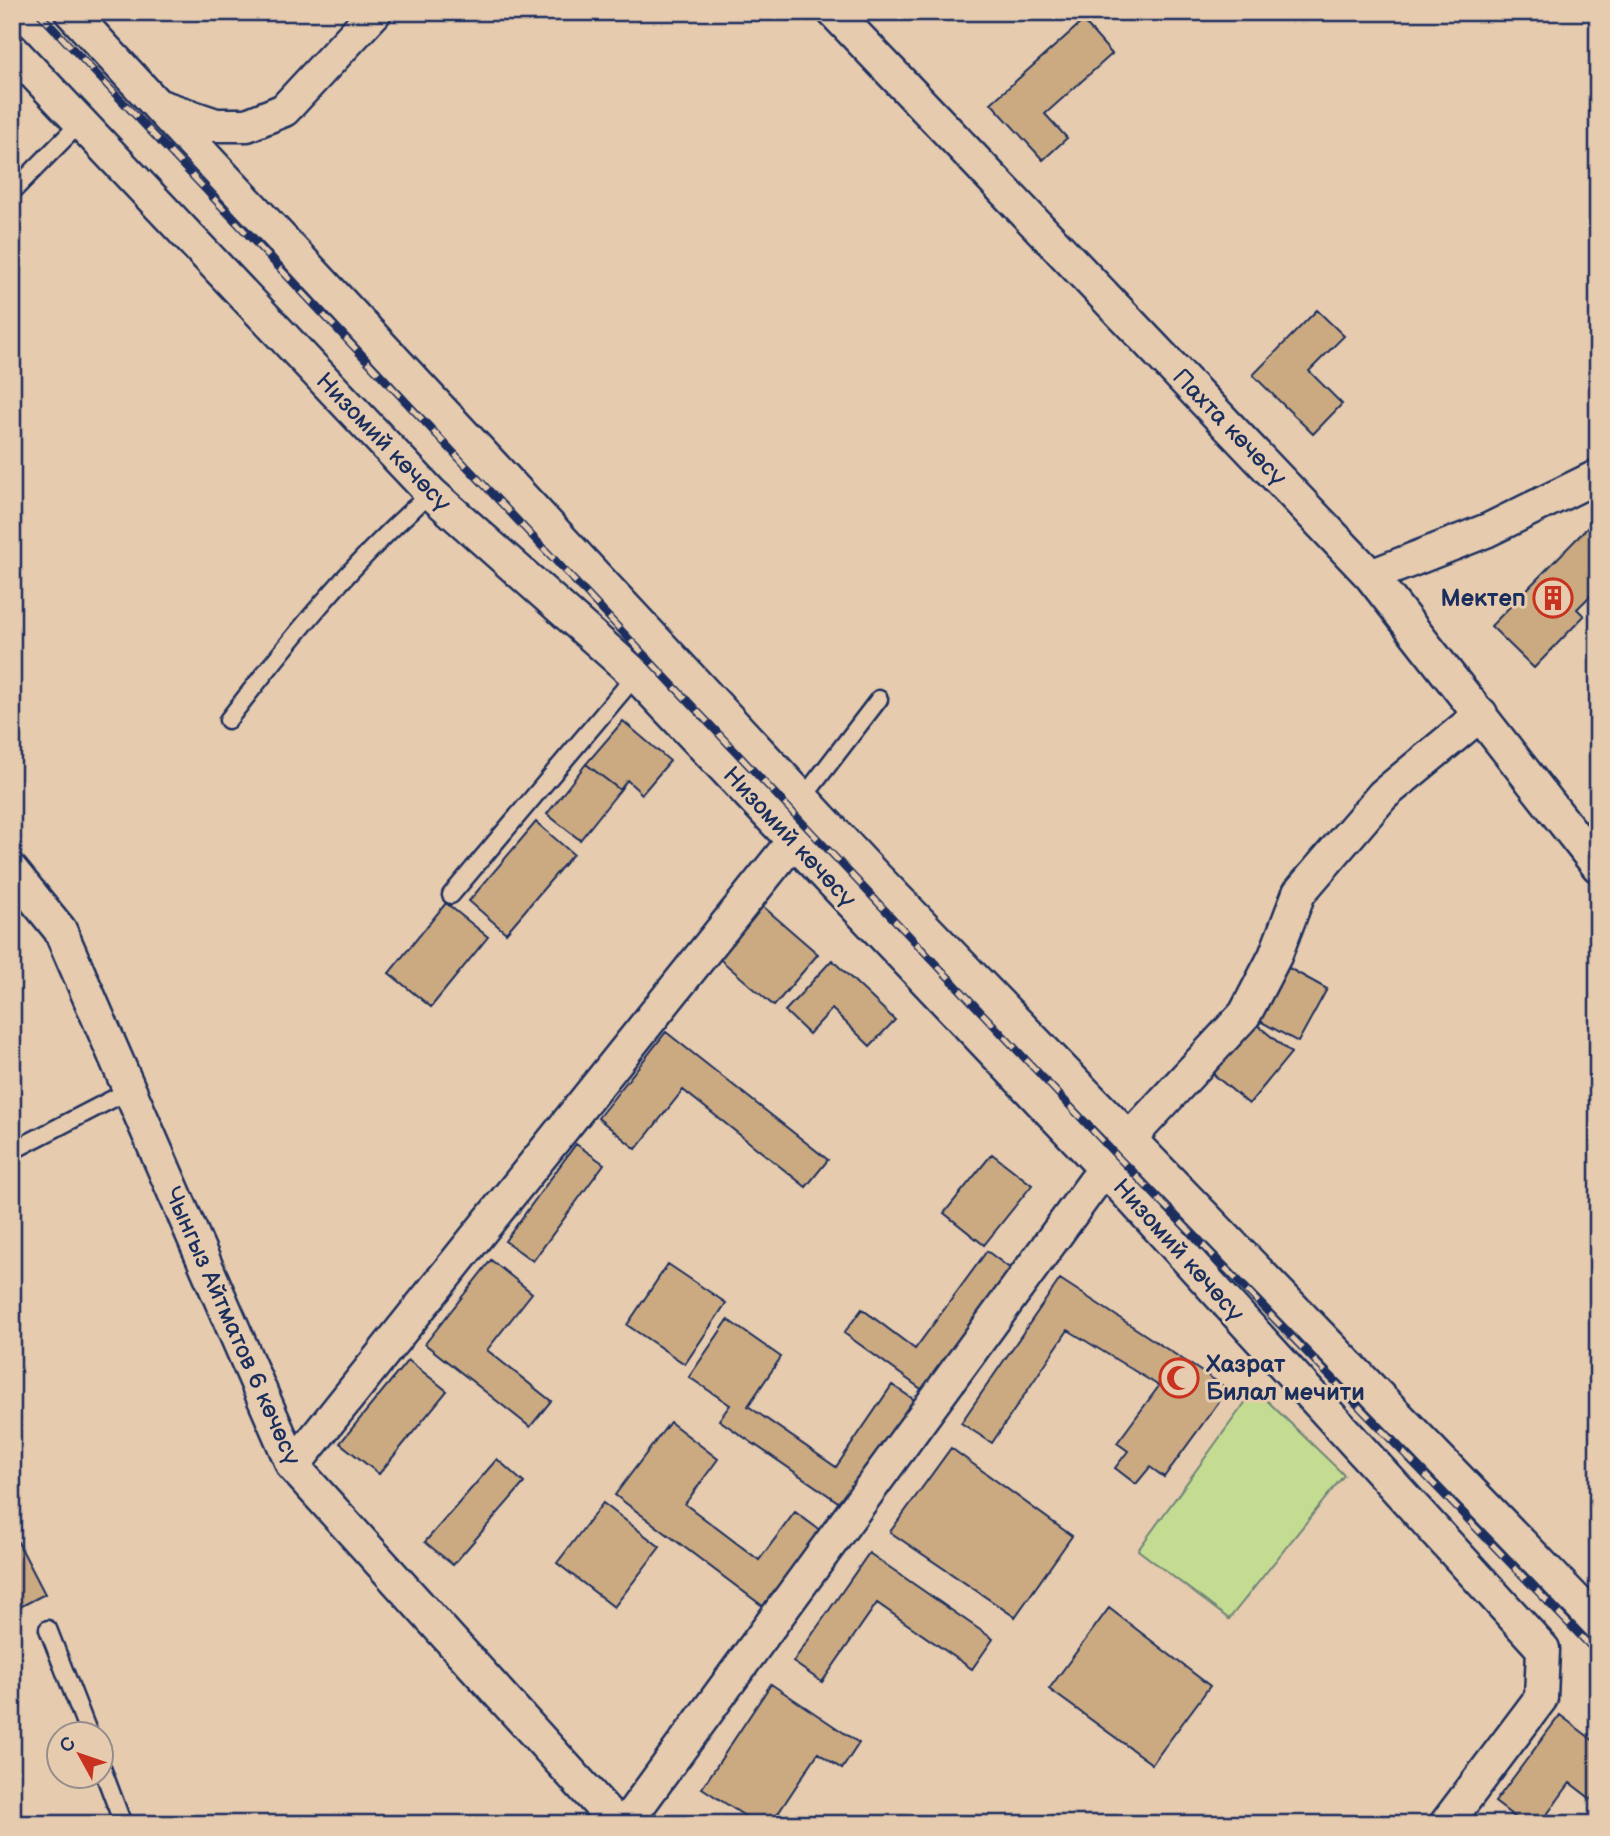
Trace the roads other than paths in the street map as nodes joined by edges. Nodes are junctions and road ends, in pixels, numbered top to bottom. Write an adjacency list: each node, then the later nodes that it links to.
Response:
1 (71, 12): 5 (street)
2 (375, 12): 5 (street)
3 (834, 12): 10 (street, Пахта көчөсү)
4 (12, 50): 6 (street, Низомий көчөсү)
5 (157, 104): 15 (street)
6 (81, 121): 7 (lane); 9 (street, Низомий көчөсү)
7 (12, 192)
8 (1598, 476): 10 (street)
9 (431, 493): 11 (street, Низомий көчөсү); 14 (lane)
10 (1371, 576): 13 (street, Пахта көчөсү)
11 (636, 675): 16 (street, Низомий көчөсү); 19 (lane)
12 (879, 699): 15 (lane)
13 (1481, 714): 17 (street, Пахта көчөсү); 21 (street)
14 (228, 720)
15 (803, 798): 21 (street)
16 (793, 841): 23 (street, Низомий көчөсү); 24 (street)
17 (1598, 866)
18 (12, 871): 20 (street, Чынгыз Айтматов 6 көчөсү)
19 (451, 895)
20 (128, 1091): 22 (lane); 24 (street, Чынгыз Айтматов 6 көчөсү)
21 (1129, 1139): 23 (street); 25 (street)
22 (12, 1151)
23 (1104, 1168): 31 (street); 32 (street, Низомий көчөсү)
24 (293, 1466): 30 (street, Чынгыз Айтматов 6 көчөсү)
25 (1598, 1623)
26 (48, 1629): 27 (lane)
27 (84, 1720)
28 (110, 1790): 29 (lane)
29 (123, 1824)
30 (617, 1824)
31 (625, 1824)
32 (1446, 1824)

